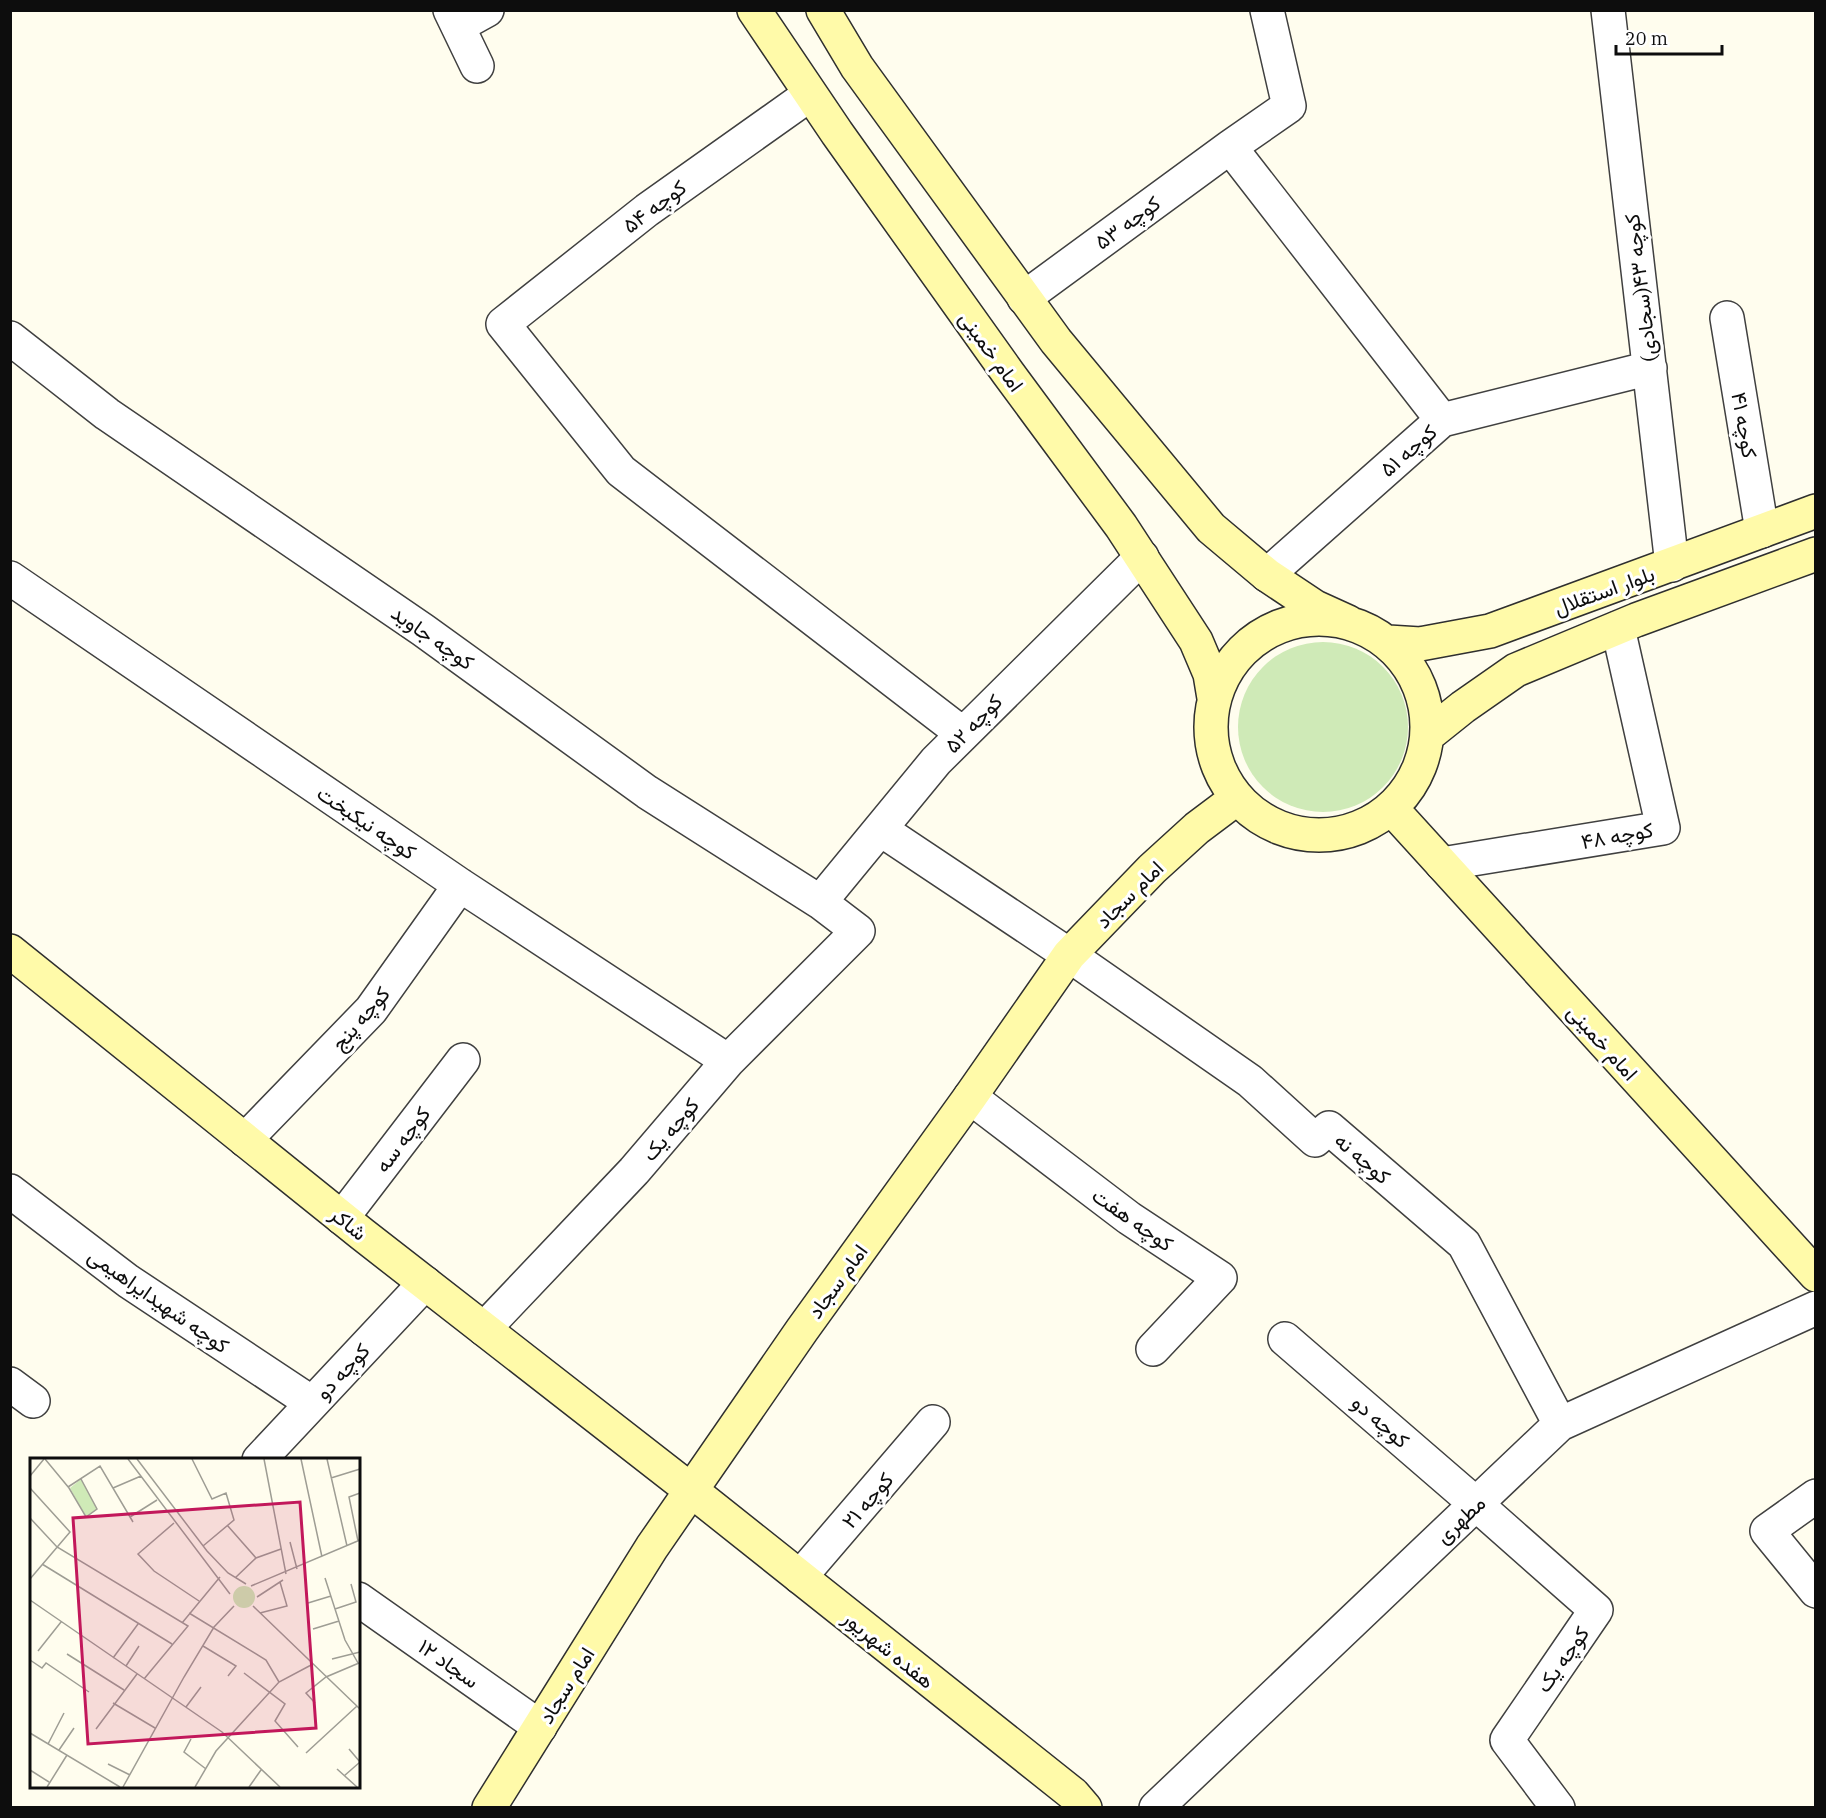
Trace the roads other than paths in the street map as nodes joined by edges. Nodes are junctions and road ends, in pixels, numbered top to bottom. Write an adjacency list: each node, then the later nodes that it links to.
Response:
1 (487, 10): 6 (street)
2 (754, 10): 8 (main road, امام خمینی)
3 (823, 10): 10 (main road)
4 (1267, 10): 9 (street)
5 (1608, 10): 13 (street, کوچه ۴۳(سجادی))
6 (454, 18): 7 (street)
7 (477, 66)
8 (810, 95): 18 (main road, امام خمینی); 26 (street, کوچه ۵۴)
9 (1230, 147): 10 (street, کوچه ۵۳); 14 (street)
10 (1024, 298): 20 (main road)
11 (1727, 318): 16 (street, کوچه ۴۱)
12 (10, 338): 33 (street, کوچه جاوید)
13 (1650, 368): 14 (street, کوچه ۵۱); 19 (street, کوچه ۴۳(سجادی))
14 (1442, 420): 20 (street, کوچه ۵۱)
15 (1815, 511): 16 (main road, بلوار استقلال)
16 (1762, 531): 19 (main road, بلوار استقلال)
17 (1815, 554): 23 (main road, بلوار استقلال)
18 (1142, 557): 25 (main road, امام خمینی); 26 (street, کوچه ۵۲)
19 (1672, 565): 24 (main road, بلوار استقلال)
20 (1267, 575): 22 (main road)
21 (10, 578): 32 (street, کوچه نیکبخت)
22 (1348, 622): 24 (main road); 25 (main road)
23 (1618, 628): 27 (main road, بلوار استقلال); 31 (street, کوچه ۴۸)
24 (1388, 642): 27 (main road)
25 (1214, 698): 28 (main road)
26 (963, 734): 30 (street, کوچه ۵۲)
27 (1428, 735): 29 (main road)
28 (1237, 798): 29 (main road); 36 (main road, امام سجاد)
29 (1391, 808): 31 (main road, امام خمینی)
30 (880, 829): 33 (street, کوچه ۵۲); 36 (street)
31 (1442, 864): 43 (main road, امام خمینی)
32 (460, 885): 38 (street, کوچه نیکبخت); 40 (street, کوچه پنج)
33 (820, 902): 34 (street, کوچه جاوید)
34 (858, 931): 38 (street, کوچه یک)
35 (10, 951): 40 (main road, شاکر)
36 (1069, 955): 39 (main road, امام سجاد); 51 (street, کوچه نه)
37 (463, 1060): 42 (street, کوچه سه)
38 (728, 1061): 46 (street, کوچه یک)
39 (970, 1098): 48 (street, کوچه هفت); 53 (main road, امام سجاد)
40 (245, 1140): 42 (main road, شاکر)
41 (10, 1191): 49 (street, کوچه شهیدایراهیمی)
42 (342, 1218): 44 (main road, شاکر)
43 (1815, 1275)
44 (425, 1283): 46 (main road, شاکر); 49 (street, کوچه دو)
45 (1815, 1308): 51 (street, مطهری)
46 (484, 1329): 53 (main road, شاکر)
47 (1286, 1339): 55 (street, کوچه دو)
48 (1153, 1350)
49 (312, 1404): 52 (street, کوچه دو)
50 (933, 1422): 56 (street, کوچه ۲۱)
51 (1560, 1424): 55 (street, مطهری)
52 (261, 1458)
53 (692, 1491): 56 (main road, هفده شهریور); 59 (main road, امام سجاد)
54 (1815, 1496): 57 (street)
55 (1476, 1504): 62 (street, مطهری); 63 (street, کوچه یک)
56 (800, 1578): 61 (main road, هفده شهریور)
57 (1815, 1591)
58 (360, 1600): 59 (street, سجاد ۱۲)
59 (540, 1727): 60 (main road, امام سجاد)
60 (489, 1808)
61 (1085, 1808)
62 (1156, 1808)
63 (1558, 1808)

